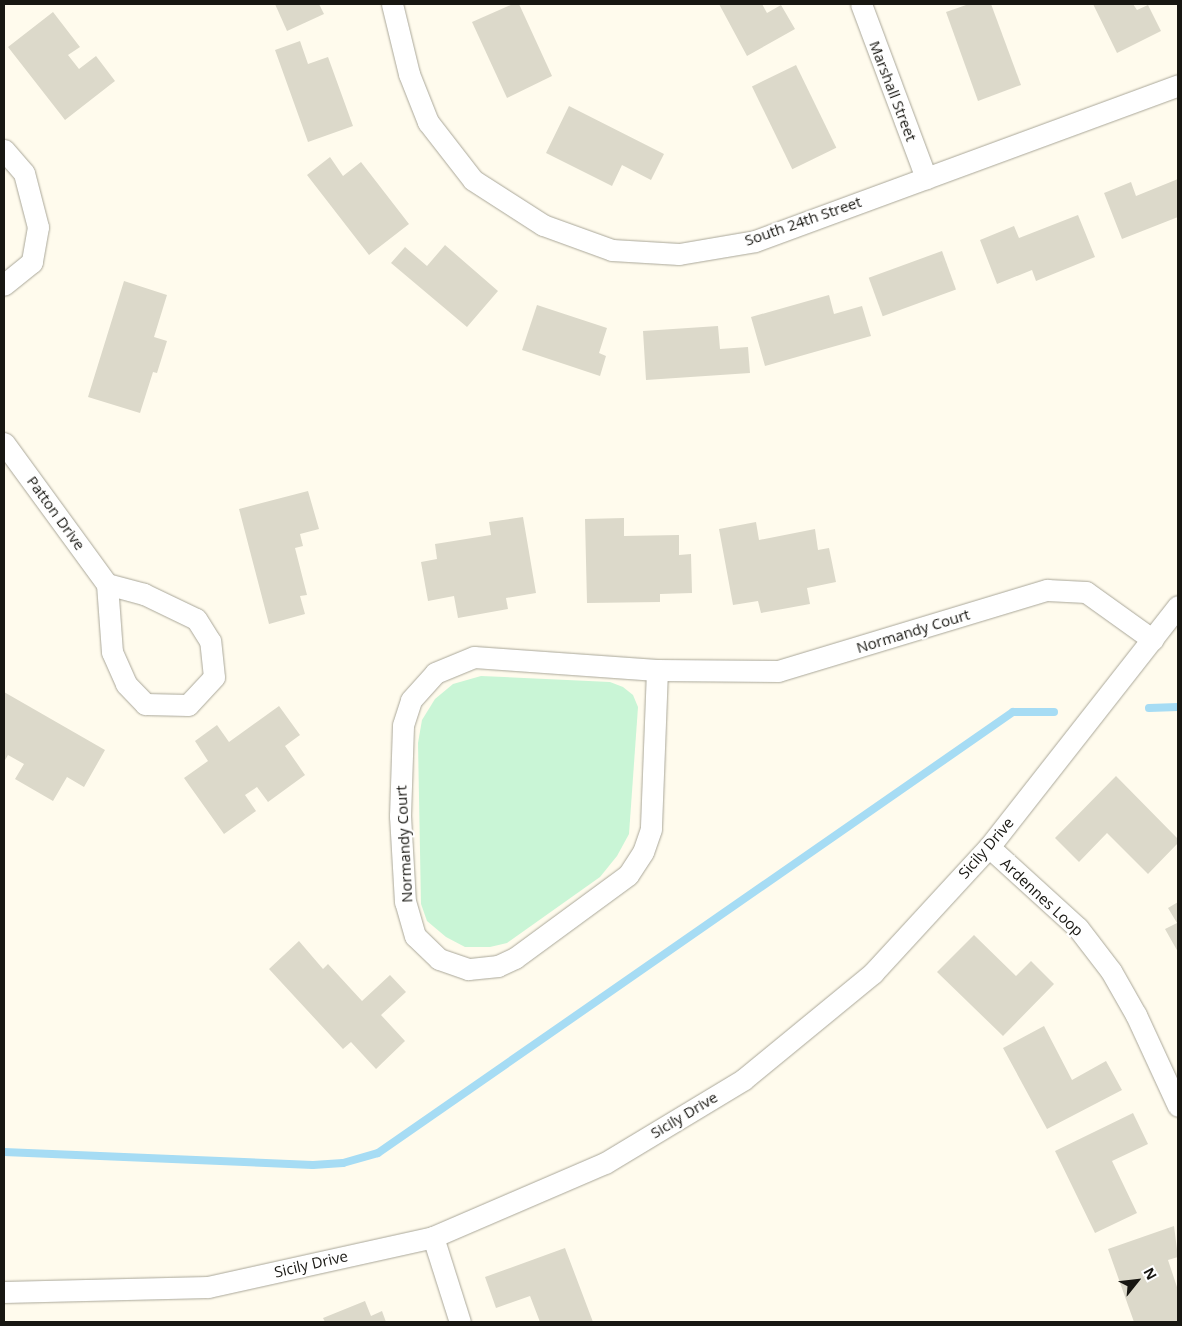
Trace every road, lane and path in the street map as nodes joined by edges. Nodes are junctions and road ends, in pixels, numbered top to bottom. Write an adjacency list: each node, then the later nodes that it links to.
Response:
1 (392, 4): 5 (street, South 24th Street)
2 (861, 4): 5 (street, Marshall Street)
3 (1178, 85): 5 (street, South 24th Street)
4 (4, 150): 6 (street)
5 (926, 178)
6 (4, 285)
7 (4, 443): 8 (street, Patton Drive)
8 (107, 584): 8 (street)
9 (1178, 606): 10 (street, Sicily Drive)
10 (1153, 640): 11 (street, Normandy Court); 12 (street, Sicily Drive)
11 (657, 670): 11 (street, Normandy Court)
12 (989, 847): 13 (street, Ardennes Loop); 14 (street, Sicily Drive)
13 (1178, 1106)
14 (433, 1237): 15 (street, Sicily Drive); 16 (street)
15 (4, 1292)
16 (460, 1322)

